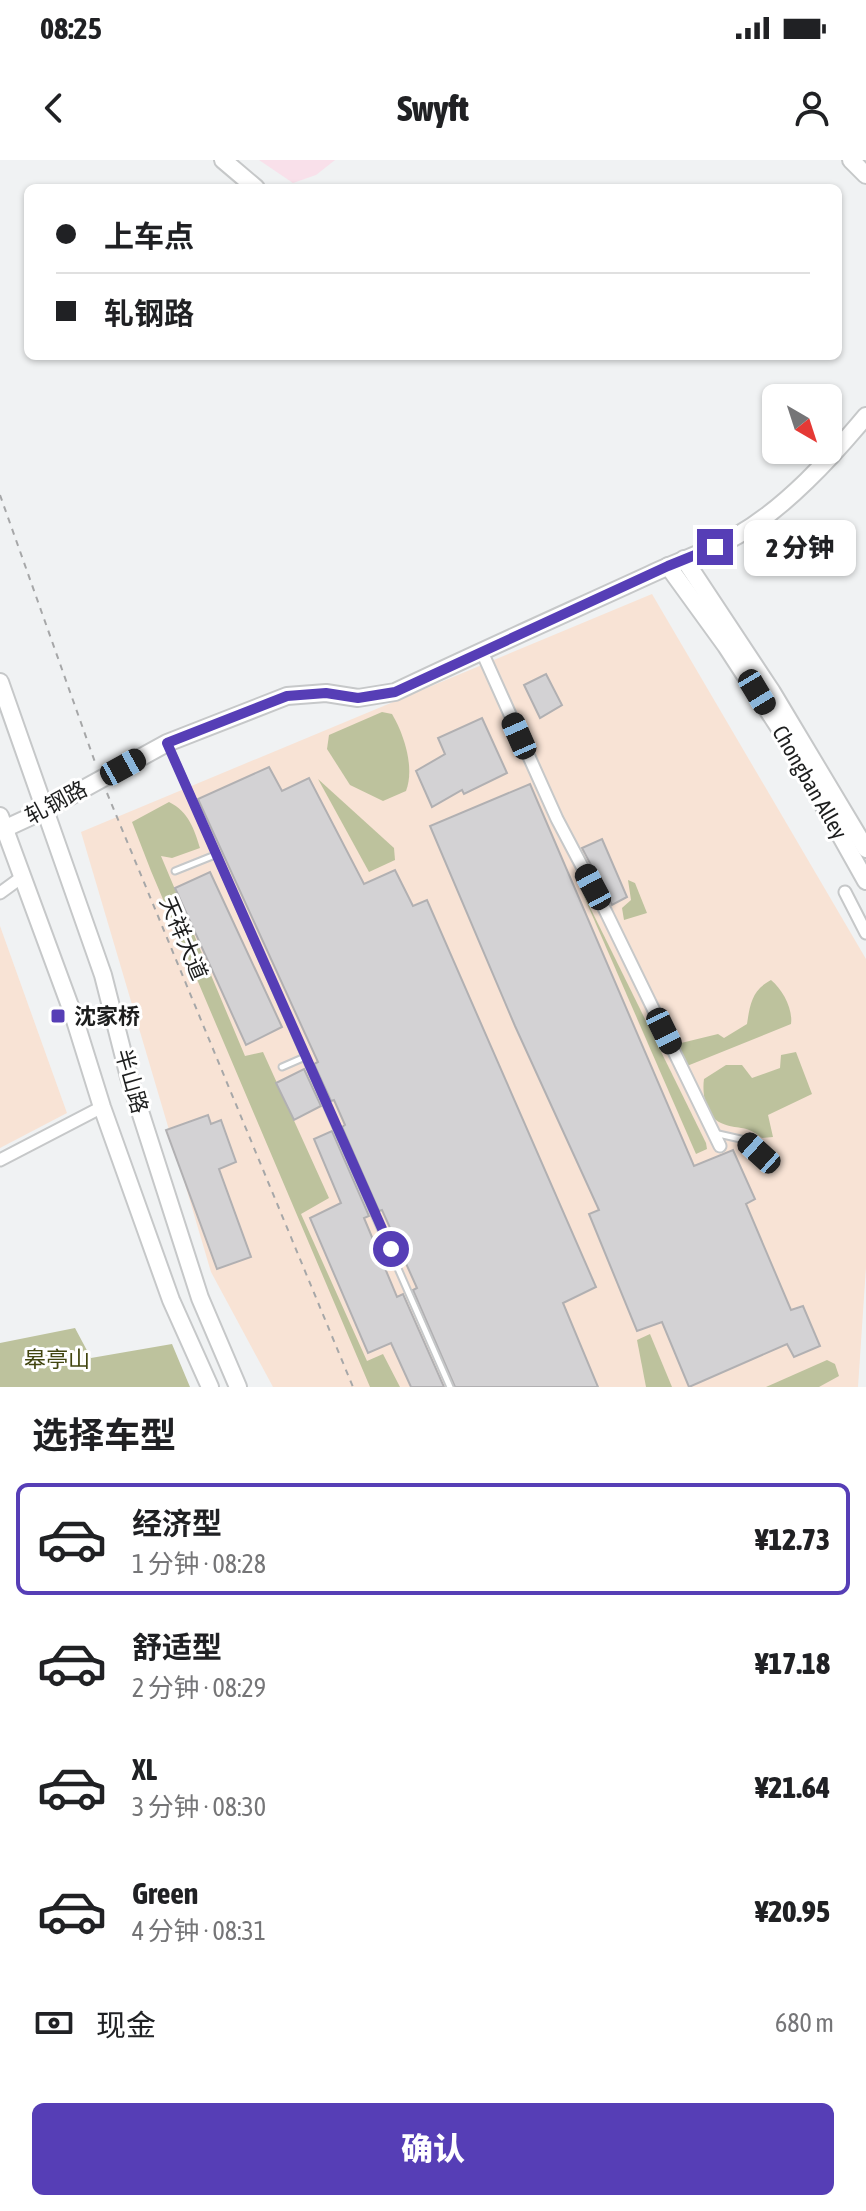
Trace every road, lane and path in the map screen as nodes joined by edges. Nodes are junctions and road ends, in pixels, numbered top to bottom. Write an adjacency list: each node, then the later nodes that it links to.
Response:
1 (223, 160): 4 (street)
2 (851, 160): 3 (street)
3 (866, 175)
4 (251, 184)
5 (866, 401): 7 (street)
6 (866, 416): 8 (street)
7 (842, 444)
8 (842, 445)
9 (823, 464): 11 (street, 轧钢路)
10 (0, 495): 16 (path, 天祥大道)
11 (684, 559): 12 (street, 轧钢路); 19 (street, Chongban Alley)
12 (668, 566): 13 (street, 轧钢路); 23 (street, Chongban Alley)
13 (482, 652): 15 (street, 轧钢路); 30 (street)
14 (0, 682): 17 (street, 半山路)
15 (167, 743): 16 (street, 轧钢路); 20 (lane)
16 (101, 779): 17 (street, 轧钢路); 36 (path, 天祥大道)
17 (45, 810): 18 (street, 轧钢路); 35 (street, 半山路)
18 (2, 822): 22 (street, 半山路)
19 (866, 849)
20 (215, 855): 21 (lane); 27 (lane)
21 (175, 871)
22 (22, 877): 25 (street); 29 (street, 半山路)
23 (866, 881)
24 (845, 892): 26 (street)
25 (0, 893)
26 (866, 933)
27 (305, 1057): 28 (lane); 37 (lane)
28 (282, 1067)
29 (102, 1107): 33 (street); 34 (street, 半山路)
30 (714, 1133): 31 (street); 32 (lane)
31 (720, 1146)
32 (759, 1153)
33 (0, 1160)
34 (210, 1387)
35 (238, 1387)
36 (353, 1387)
37 (450, 1387)

